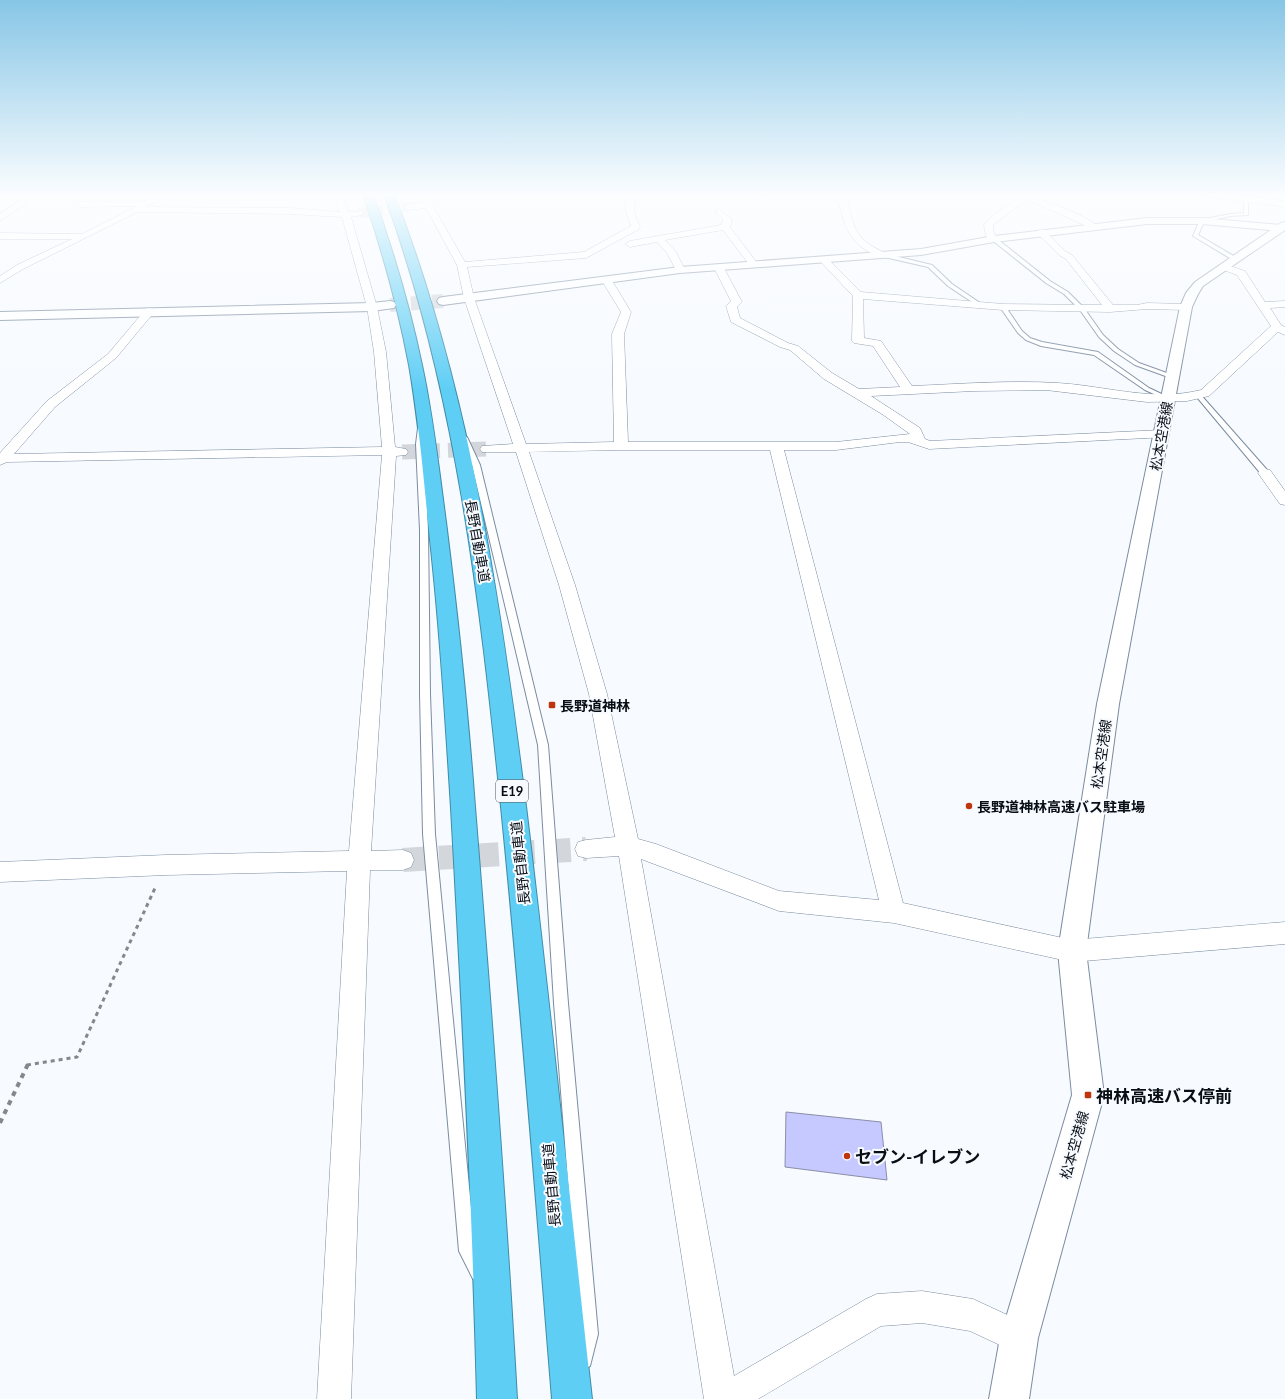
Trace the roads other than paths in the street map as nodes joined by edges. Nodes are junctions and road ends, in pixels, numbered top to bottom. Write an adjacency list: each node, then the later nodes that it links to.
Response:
1 (36, 259): 21 (street)
2 (359, 259): 30 (street)
3 (387, 259): 42 (highway)
4 (414, 259): 43 (highway, 長野自動車道 / E19)
5 (459, 259): 17 (street)
6 (533, 259): 17 (street)
7 (675, 259): 20 (street)
8 (750, 259): 18 (street)
9 (832, 259): 15 (street)
10 (901, 259): 28 (lane)
11 (1019, 259): 33 (lane)
12 (1071, 259): 34 (street)
13 (1224, 259): 16 (lane)
14 (1235, 259): 16 (street, 松本空港線)
15 (824, 260): 18 (street); 23 (street)
16 (1229, 263): 29 (street); 32 (street, 松本空港線)
17 (462, 265): 24 (street)
18 (754, 265): 19 (street)
19 (718, 268): 20 (street); 40 (street)
20 (680, 270): 22 (street)
21 (0, 280)
22 (607, 281): 24 (street); 47 (street)
23 (858, 295): 28 (street); 38 (street)
24 (469, 298): 25 (street); 48 (street)
25 (443, 301)
26 (1285, 304): 29 (street)
27 (390, 305): 30 (street)
28 (980, 305): 31 (street)
29 (1262, 305): 37 (street)
30 (372, 307): 35 (street); 50 (street)
31 (1003, 307): 33 (street); 39 (lane)
32 (1186, 307): 34 (street); 39 (street, 松本空港線)
33 (1082, 309): 34 (street); 39 (lane)
34 (1110, 309)
35 (150, 311): 36 (street); 51 (street)
36 (0, 316)
37 (1281, 329): 41 (street)
38 (908, 390): 39 (street); 40 (street)
39 (1169, 392): 41 (street); 44 (street, 松本空港線)
40 (855, 393): 45 (street)
41 (1198, 396): 52 (lane)
42 (424, 410): 62 (highway); 62 (lane)
43 (458, 426): 66 (highway, 長野自動車道 / E19); 67 (lane)
44 (1162, 434): 45 (street); 61 (street, 松本空港線)
45 (919, 441): 46 (street)
46 (776, 445): 47 (street); 59 (street)
47 (621, 446): 48 (street)
48 (521, 448): 49 (street); 54 (street)
49 (487, 449)
50 (395, 452): 51 (street); 57 (street)
51 (2, 460)
52 (1265, 473): 53 (street)
53 (1285, 501)
54 (628, 846): 55 (street); 59 (street); 68 (street)
55 (586, 848)
56 (403, 860): 57 (street)
57 (359, 861): 58 (street); 64 (street)
58 (0, 872)
59 (894, 912): 61 (street)
60 (1285, 933): 61 (street)
61 (1072, 951): 63 (street, 松本空港線)
62 (494, 1302): 65 (highway)
63 (1019, 1338): 69 (street); 70 (street, 松本空港線)
64 (334, 1399)
65 (497, 1399)
66 (572, 1399)
67 (577, 1399)
68 (721, 1399)
69 (726, 1399)
70 (1009, 1399)

